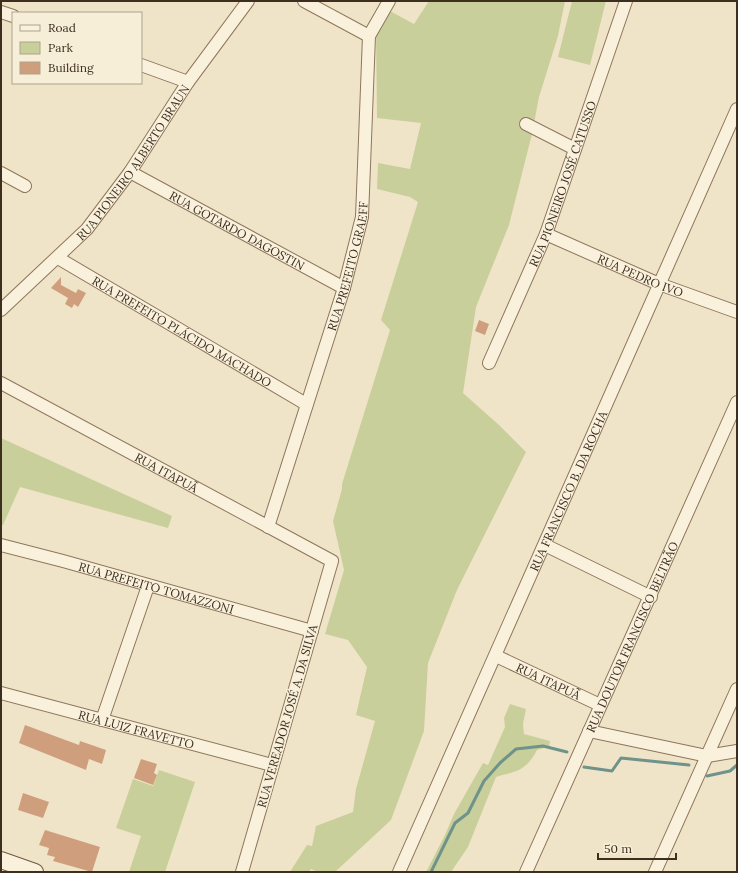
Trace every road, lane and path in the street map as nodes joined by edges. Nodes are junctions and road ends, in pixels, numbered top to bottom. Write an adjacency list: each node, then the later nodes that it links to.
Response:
1 (248, 1): 9 (street, RUA PIONEIRO ALBERTO BRAUN)
2 (304, 1): 7 (street)
3 (389, 1): 7 (street, RUA PREFEITO GRAEFF)
4 (626, 1): 12 (street, RUA PIONEIRO JOSÉ CATUSSO)
5 (1, 12): 6 (street)
6 (12, 16)
7 (368, 36): 19 (street, RUA PREFEITO GRAEFF)
8 (142, 65): 9 (street)
9 (188, 82): 13 (street, RUA PIONEIRO ALBERTO BRAUN)
10 (737, 109): 18 (street, RUA FRANCISCO B. DA ROCHA)
11 (526, 124): 12 (street)
12 (575, 149): 16 (street, RUA PIONEIRO JOSÉ CATUSSO)
13 (130, 172): 17 (street, RUA PIONEIRO ALBERTO BRAUN); 19 (street, RUA GOTARDO DAGOSTIN)
14 (1, 173): 15 (street)
15 (25, 186)
16 (546, 234): 18 (street, RUA PEDRO IVO); 22 (street, RUA PIONEIRO JOSÉ CATUSSO)
17 (58, 258): 20 (street, RUA PIONEIRO ALBERTO BRAUN); 25 (street, RUA PREFEITO PLÁCIDO MACHADO)
18 (659, 284): 21 (street, RUA PEDRO IVO); 28 (street, RUA FRANCISCO B. DA ROCHA)
19 (344, 288): 25 (street, RUA PREFEITO GRAEFF)
20 (1, 310)
21 (737, 312)
22 (489, 363)
23 (1, 383): 26 (street, RUA ITAPUÃ)
24 (737, 402): 31 (street, RUA DOUTOR FRANCISCO BELTRÃO)
25 (306, 404): 26 (street, RUA PREFEITO GRAEFF)
26 (268, 527): 29 (street, RUA ITAPUÃ)
27 (1, 545): 30 (street, RUA PREFEITO TOMAZZONI)
28 (545, 545): 31 (street); 33 (street, RUA FRANCISCO B. DA ROCHA)
29 (332, 561): 32 (street, RUA VEREADOR JOSÉ A. DA SILVA)
30 (148, 586): 32 (street, RUA PREFEITO TOMAZZONI); 37 (street)
31 (651, 597): 36 (street, RUA DOUTOR FRANCISCO BELTRÃO)
32 (312, 631): 41 (street, RUA VEREADOR JOSÉ A. DA SILVA)
33 (496, 656): 36 (street, RUA ITAPUÃ); 47 (street, RUA FRANCISCO B. DA ROCHA)
34 (737, 689): 40 (street)
35 (1, 693): 37 (street, RUA LUIZ FRAVETTO)
36 (600, 705): 38 (street, RUA DOUTOR FRANCISCO BELTRÃO)
37 (102, 720): 41 (street, RUA LUIZ FRAVETTO)
38 (589, 731): 40 (street); 48 (street, RUA DOUTOR FRANCISCO BELTRÃO)
39 (737, 750): 40 (street)
40 (707, 756): 49 (street)
41 (272, 765): 46 (street, RUA VEREADOR JOSÉ A. DA SILVA)
42 (1, 860): 43 (main road)
43 (17, 864): 44 (street); 45 (main road)
44 (1, 866)
45 (35, 872)
46 (242, 872)
47 (399, 872)
48 (526, 872)
49 (655, 872)

